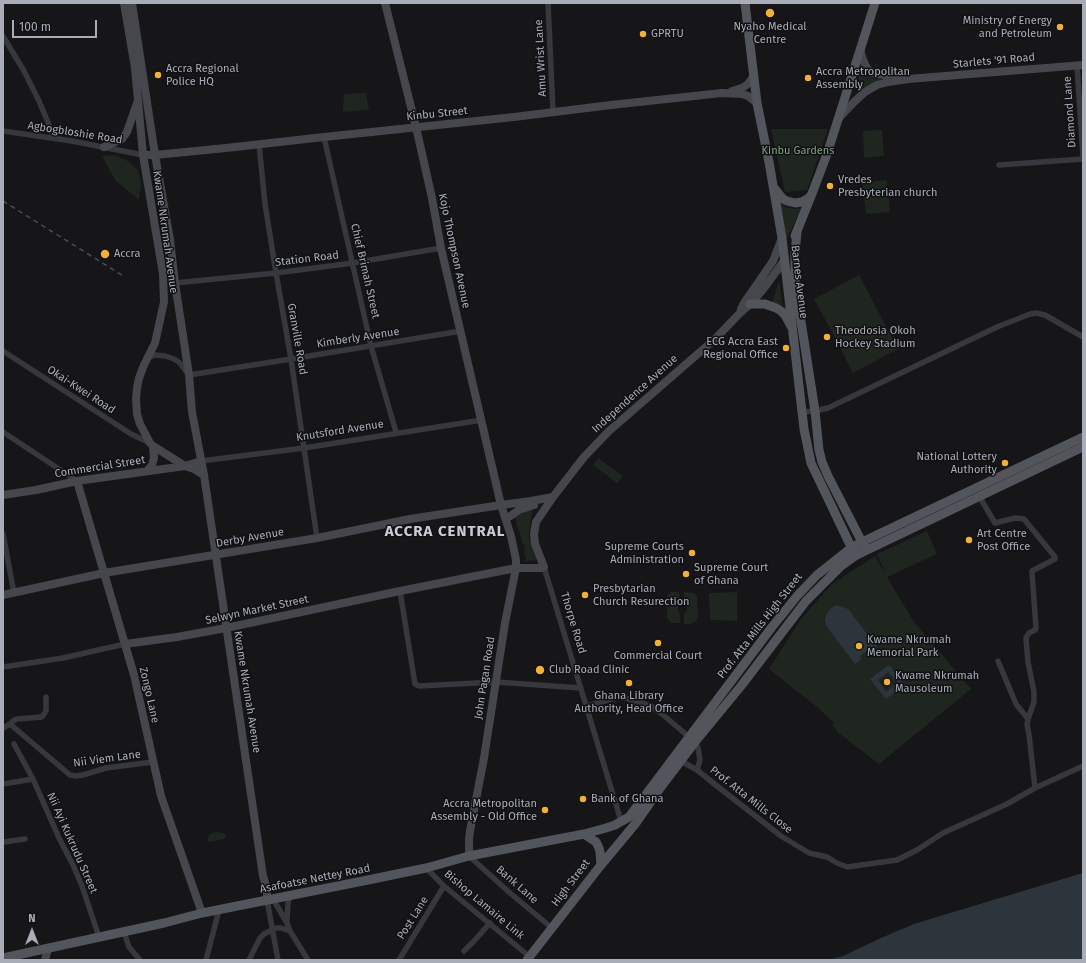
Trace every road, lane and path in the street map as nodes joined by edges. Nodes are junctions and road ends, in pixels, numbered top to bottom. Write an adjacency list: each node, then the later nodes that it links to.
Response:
1 (128, 3): 2 (street); 13 (main road, Kwame Nkrumah Avenue); 24 (main road, Kwame Nkrumah Avenue)
2 (137, 3)
3 (385, 3): 17 (main road, Kojo Thompson Avenue)
4 (548, 3): 15 (street, Amu Wrist Lane)
5 (745, 3): 10 (main road, Barnes Avenue)
6 (875, 3): 8 (main road)
7 (3, 36): 20 (street)
8 (860, 49): 11 (main road, Starlets '91 Road); 16 (main road)
9 (1080, 65): 11 (main road, Starlets '91 Road); 25 (street, Diamond Lane)
10 (753, 69): 12 (main road); 14 (main road, Barnes Avenue)
11 (908, 79): 16 (main road, Starlets '91 Road)
12 (722, 93): 14 (main road); 15 (main road, Kinbu Street)
13 (138, 101): 22 (main road); 23 (main road, Kwame Nkrumah Avenue)
14 (757, 103): 27 (main road, Barnes Avenue)
15 (553, 112): 17 (main road, Kinbu Street)
16 (838, 119): 28 (main road)
17 (416, 127): 19 (main road, Kinbu Street); 31 (main road, Kojo Thompson Avenue)
18 (3, 131): 20 (street, Agbogbloshie Road)
19 (324, 137): 21 (main road, Kinbu Street); 33 (street, Chief Brimah Street)
20 (55, 139): 22 (street, Agbogbloshie Road)
21 (259, 144): 24 (main road, Kinbu Street); 34 (street, Granville Road)
22 (104, 147): 23 (street, Agbogbloshie Road)
23 (143, 155): 24 (main road, Kinbu Street); 43 (main road, Kwame Nkrumah Avenue)
24 (155, 156): 35 (main road, Kwame Nkrumah Avenue)
25 (1083, 158): 26 (street)
26 (999, 165)
27 (773, 186): 28 (main road); 30 (main road, Barnes Avenue)
28 (813, 191): 29 (main road)
29 (797, 232): 32 (main road); 46 (main road, Barnes Avenue)
30 (782, 238): 32 (main road, Barnes Avenue); 37 (main road)
31 (441, 248): 33 (street, Station Road); 39 (main road, Kojo Thompson Avenue)
32 (784, 261): 36 (main road); 38 (main road, Barnes Avenue)
33 (353, 263): 34 (street, Station Road); 41 (street, Chief Brimah Street)
34 (276, 273): 35 (street, Station Road); 44 (street, Granville Road)
35 (175, 283): 45 (main road, Kwame Nkrumah Avenue)
36 (750, 304): 37 (main road); 38 (main road)
37 (739, 314): 62 (main road, Independence Avenue)
38 (793, 330): 47 (main road, Barnes Avenue)
39 (461, 331): 41 (street, Kimberly Avenue); 48 (main road, Kojo Thompson Avenue)
40 (1083, 338): 46 (street)
41 (371, 346): 44 (street, Kimberly Avenue); 50 (street, Chief Brimah Street)
42 (3, 351): 52 (street, Okai-Kwei Road)
43 (148, 357): 45 (street); 52 (main road, Kwame Nkrumah Avenue)
44 (291, 359): 45 (street, Kimberly Avenue); 54 (street, Granville Road)
45 (189, 375): 55 (main road, Kwame Nkrumah Avenue)
46 (815, 411): 47 (street); 69 (main road, Barnes Avenue)
47 (801, 412): 71 (main road, Barnes Avenue)
48 (482, 420): 50 (street, Knutsford Avenue); 63 (main road, Kojo Thompson Avenue)
49 (3, 432): 59 (street)
50 (396, 432): 54 (street, Knutsford Avenue)
51 (1083, 437): 69 (main road, Prof. Atta Mills High Street)
52 (151, 444): 56 (main road); 57 (main road)
53 (1083, 447): 61 (main road, Prof. Atta Mills High Street)
54 (304, 448): 55 (street, Knutsford Avenue); 68 (street, Granville Road)
55 (201, 461): 56 (main road, Commercial Street); 58 (main road, Kwame Nkrumah Avenue)
56 (185, 466): 57 (main road, Commercial Street); 58 (main road)
57 (147, 471): 59 (main road, Commercial Street)
58 (204, 475): 72 (main road, Kwame Nkrumah Avenue)
59 (77, 481): 60 (main road, Commercial Street); 75 (main road, Zongo Lane)
60 (3, 495)
61 (979, 496): 70 (main road, Prof. Atta Mills High Street); 87 (street)
62 (551, 500): 63 (main road); 64 (main road); 66 (main road)
63 (501, 505): 65 (main road, John Pagan Road); 68 (main road, Derby Avenue)
64 (532, 506): 65 (main road); 66 (main road)
65 (506, 519): 74 (main road, John Pagan Road)
66 (536, 522): 73 (main road, Thorpe Road)
67 (3, 534): 77 (street)
68 (317, 538): 72 (main road, Derby Avenue)
69 (862, 542): 70 (main road, Barnes Avenue); 71 (main road, Prof. Atta Mills High Street)
70 (867, 550): 71 (main road, Prof. Atta Mills High Street)
71 (853, 552): 90 (main road, Prof. Atta Mills High Street)
72 (215, 555): 75 (main road, Derby Avenue); 79 (main road, Kwame Nkrumah Avenue)
73 (544, 567): 74 (main road, Selwyn Market Street); 84 (street, Thorpe Road)
74 (516, 568): 76 (main road, Selwyn Market Street); 83 (main road, John Pagan Road)
75 (104, 573): 77 (main road, Derby Avenue); 80 (main road, Zongo Lane)
76 (400, 591): 79 (main road, Selwyn Market Street); 83 (street)
77 (14, 593): 78 (main road, Derby Avenue)
78 (3, 595)
79 (226, 628): 80 (main road, Selwyn Market Street); 108 (main road, Kwame Nkrumah Avenue)
80 (126, 644): 82 (street, Selwyn Market Street); 93 (main road, Zongo Lane)
81 (998, 661): 87 (street)
82 (3, 667)
83 (496, 682): 84 (street); 103 (main road, John Pagan Road)
84 (581, 688): 86 (street, Thorpe Road)
85 (46, 697): 88 (street)
86 (587, 706): 90 (street); 99 (street, Thorpe Road)
87 (1028, 719): 98 (street)
88 (10, 724): 89 (street); 93 (street, Nii Viem Lane)
89 (3, 728)
90 (692, 740): 92 (main road, Prof. Atta Mills High Street); 95 (street); 99 (main road, Prof. Atta Mills High Street)
91 (14, 744): 96 (street, Nii Ayi Kukrudu Street)
92 (681, 761): 95 (street, Prof. Atta Mills Close); 99 (main road, Prof. Atta Mills High Street)
93 (153, 762): 110 (main road, Zongo Lane)
94 (1083, 766): 98 (street, Prof. Atta Mills Close)
95 (697, 770): 98 (street, Prof. Atta Mills Close)
96 (33, 780): 97 (street); 117 (street, Nii Ayi Kukrudu Street)
97 (3, 784)
98 (1035, 788)
99 (629, 820): 100 (main road, Asafoatse Nettey Road); 104 (main road, High Street)
100 (584, 834): 103 (main road, Asafoatse Nettey Road); 104 (main road)
101 (25, 839): 102 (street)
102 (3, 842)
103 (469, 856): 105 (main road, Asafoatse Nettey Road); 113 (street, Bank Lane)
104 (601, 864): 113 (main road, High Street)
105 (426, 868): 106 (street, Bishop Lamaire Link); 107 (main road, Asafoatse Nettey Road)
106 (444, 886): 112 (street, Bishop Lamaire Link); 128 (street, Post Lane)
107 (290, 895): 108 (main road, Asafoatse Nettey Road); 111 (street)
108 (270, 900): 109 (main road, Asafoatse Nettey Road); 111 (street); 114 (street)
109 (219, 910): 110 (main road, Asafoatse Nettey Road); 124 (street)
110 (202, 913): 116 (main road, Asafoatse Nettey Road)
111 (287, 923): 115 (street)
112 (490, 924): 119 (street); 121 (street, Bishop Lamaire Link)
113 (552, 928): 121 (main road, High Street)
114 (272, 930): 115 (street); 125 (street); 126 (street)
115 (290, 931): 127 (street)
116 (124, 932): 117 (main road, Asafoatse Nettey Road); 123 (street)
117 (99, 937): 118 (main road, Asafoatse Nettey Road)
118 (48, 949): 120 (main road, Asafoatse Nettey Road); 122 (main road)
119 (464, 951)
120 (3, 958)
121 (528, 958)
122 (45, 960)
123 (140, 960)
124 (206, 960)
125 (249, 960)
126 (278, 960)
127 (308, 960)
128 (399, 960)

